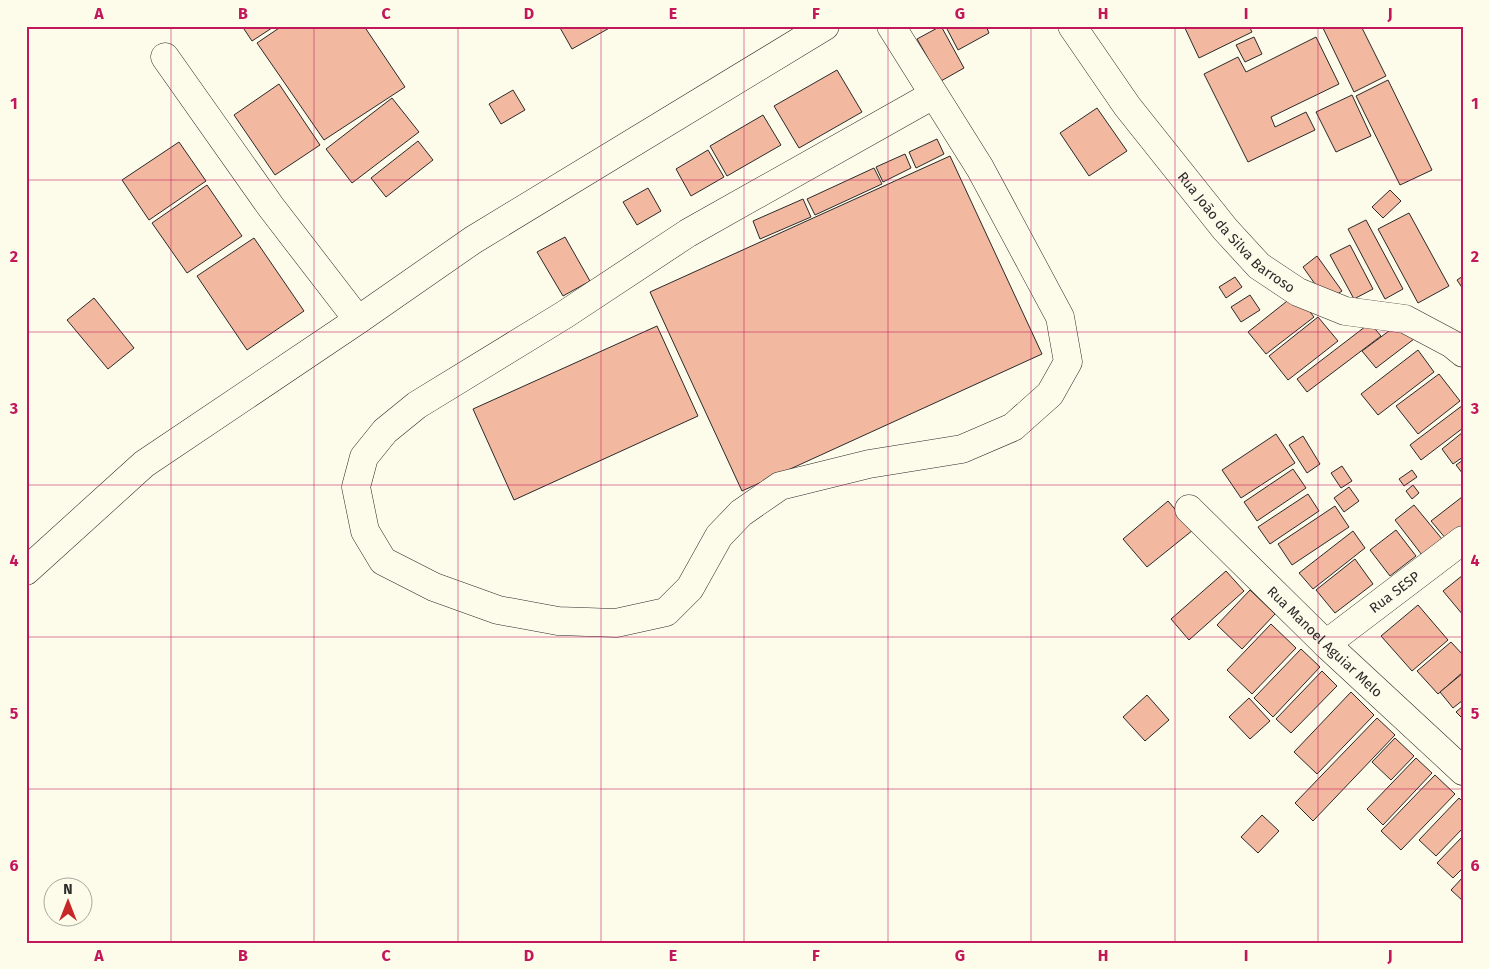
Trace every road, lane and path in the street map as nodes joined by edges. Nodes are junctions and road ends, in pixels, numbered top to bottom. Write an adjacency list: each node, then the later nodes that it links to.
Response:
1 (825, 26): 6 (street)
2 (891, 26): 5 (street)
3 (1072, 26): 7 (street, Rua João da Silva Barroso)
4 (165, 57): 6 (street)
5 (933, 95): 5 (street)
6 (358, 320): 10 (street)
7 (1463, 353)
8 (1189, 509): 11 (street, Rua Manoel Aguiar Melo)
9 (1463, 540): 11 (street, Rua SESP)
10 (26, 570)
11 (1326, 644): 12 (street, Rua Manoel Aguiar Melo)
12 (1463, 771)

